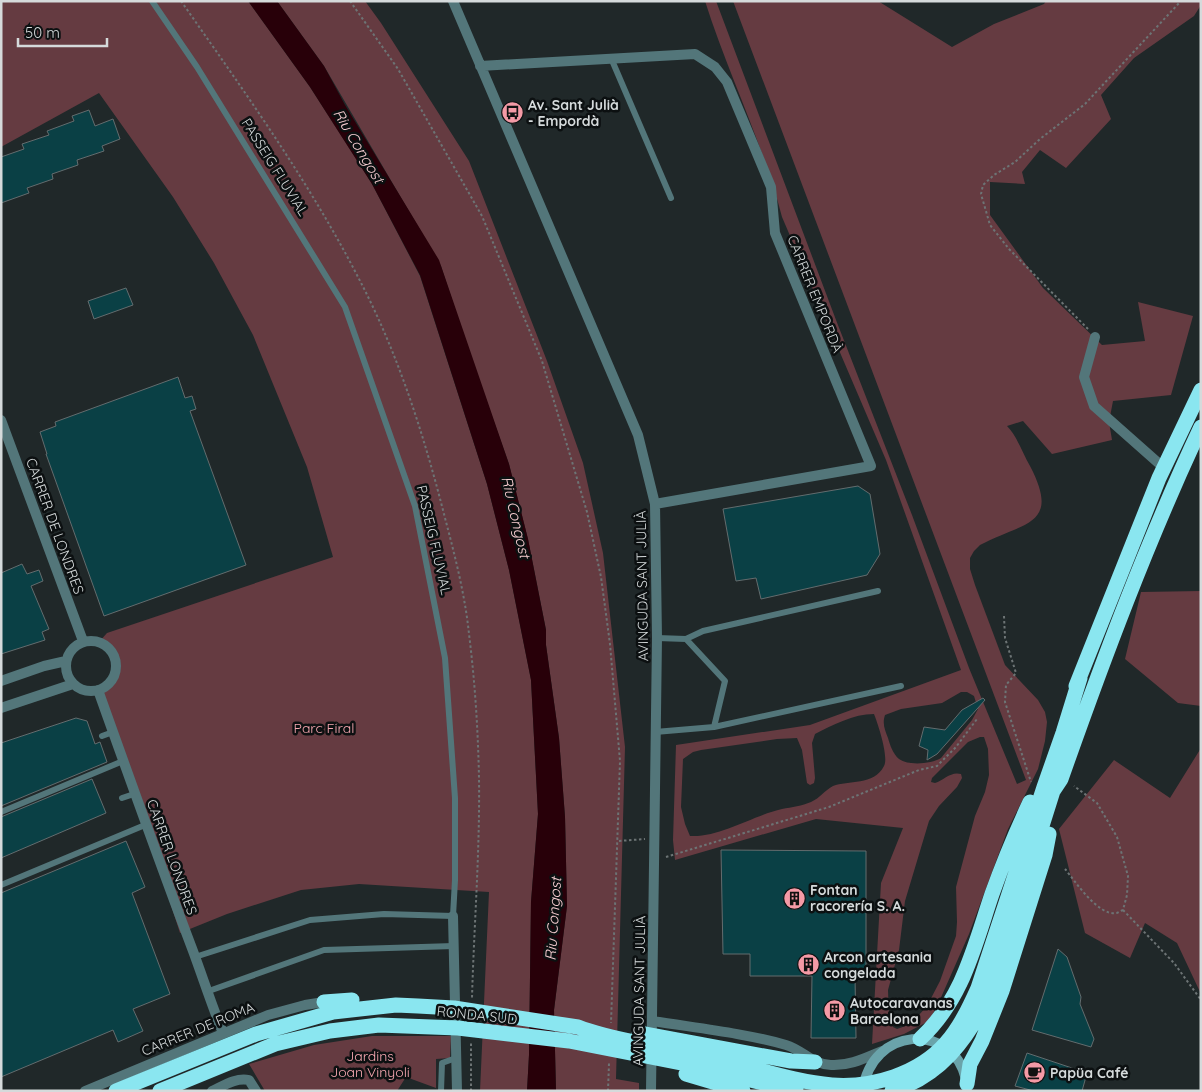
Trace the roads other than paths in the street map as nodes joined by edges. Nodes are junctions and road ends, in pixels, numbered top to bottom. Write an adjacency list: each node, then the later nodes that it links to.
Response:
1 (152, 1): 34 (lane, PASSEIG FLUVIAL)
2 (453, 1): 4 (street, AVINGUDA SANT JULIÀ)
3 (611, 58): 4 (street, CARRER EMPORDÀ); 5 (lane); 11 (street, CARRER EMPORDÀ)
4 (480, 66): 11 (street, AVINGUDA SANT JULIÀ)
5 (671, 198)
6 (1095, 338): 10 (street)
7 (1201, 390): 10 (highway)
8 (1, 420): 15 (street, CARRER DE LONDRES)
9 (1201, 427): 28 (highway)
10 (1164, 468): 17 (highway)
11 (655, 504): 13 (street, AVINGUDA SANT JULIÀ)
12 (878, 591): 14 (lane)
13 (657, 638): 14 (lane); 25 (street, AVINGUDA SANT JULIÀ)
14 (686, 639): 23 (lane)
15 (83, 641): 16 (street); 21 (street)
16 (66, 661): 18 (street); 19 (street)
17 (1080, 678): 35 (highway); 43 (highway)
18 (1, 681)
19 (73, 684): 21 (street); 22 (street)
20 (902, 686): 23 (lane)
21 (98, 690): 24 (street, CARRER LONDRES)
22 (1, 708)
23 (714, 727): 25 (lane)
24 (112, 732): 26 (lane); 27 (street, CARRER LONDRES)
25 (655, 732): 41 (street, AVINGUDA SANT JULIÀ)
26 (102, 736)
27 (122, 761): 29 (street, CARRER LONDRES); 31 (lane)
28 (1061, 779): 35 (highway); 49 (highway)
29 (134, 794): 30 (lane); 32 (street, CARRER LONDRES)
30 (122, 798)
31 (1, 812)
32 (145, 825): 33 (lane); 37 (street, CARRER LONDRES)
33 (1, 885)
34 (453, 916): 36 (street, PASSEIG FLUVIAL); 37 (lane)
35 (1006, 922): 48 (highway, RONDA SUD); 60 (highway)
36 (454, 946): 38 (lane); 46 (street, PASSEIG FLUVIAL)
37 (195, 957): 38 (street, CARRER LONDRES)
38 (206, 992): 42 (street, CARRER LONDRES)
39 (324, 1002): 40 (highway); 42 (street, CARRER DE ROMA)
40 (396, 1005): 45 (highway, RONDA SUD); 51 (highway, RONDA SUD)
41 (653, 1021): 47 (street); 57 (street, AVINGUDA SANT JULIÀ)
42 (223, 1033): 50 (street, CARRER DE ROMA)
43 (920, 1039): 44 (street); 49 (street)
44 (882, 1051): 47 (street); 59 (street)
45 (681, 1056): 47 (highway); 48 (highway, RONDA SUD); 52 (highway, RONDA SUD); 58 (highway)
46 (456, 1058): 55 (lane); 56 (street, PASSEIG FLUVIAL)
47 (814, 1062)
48 (801, 1086)
49 (967, 1088)
50 (85, 1091)
51 (116, 1091)
52 (160, 1091)
53 (212, 1091): 54 (street)
54 (256, 1091)
55 (441, 1091)
56 (457, 1091)
57 (651, 1091)
58 (743, 1091)
59 (863, 1091)
60 (892, 1091)

